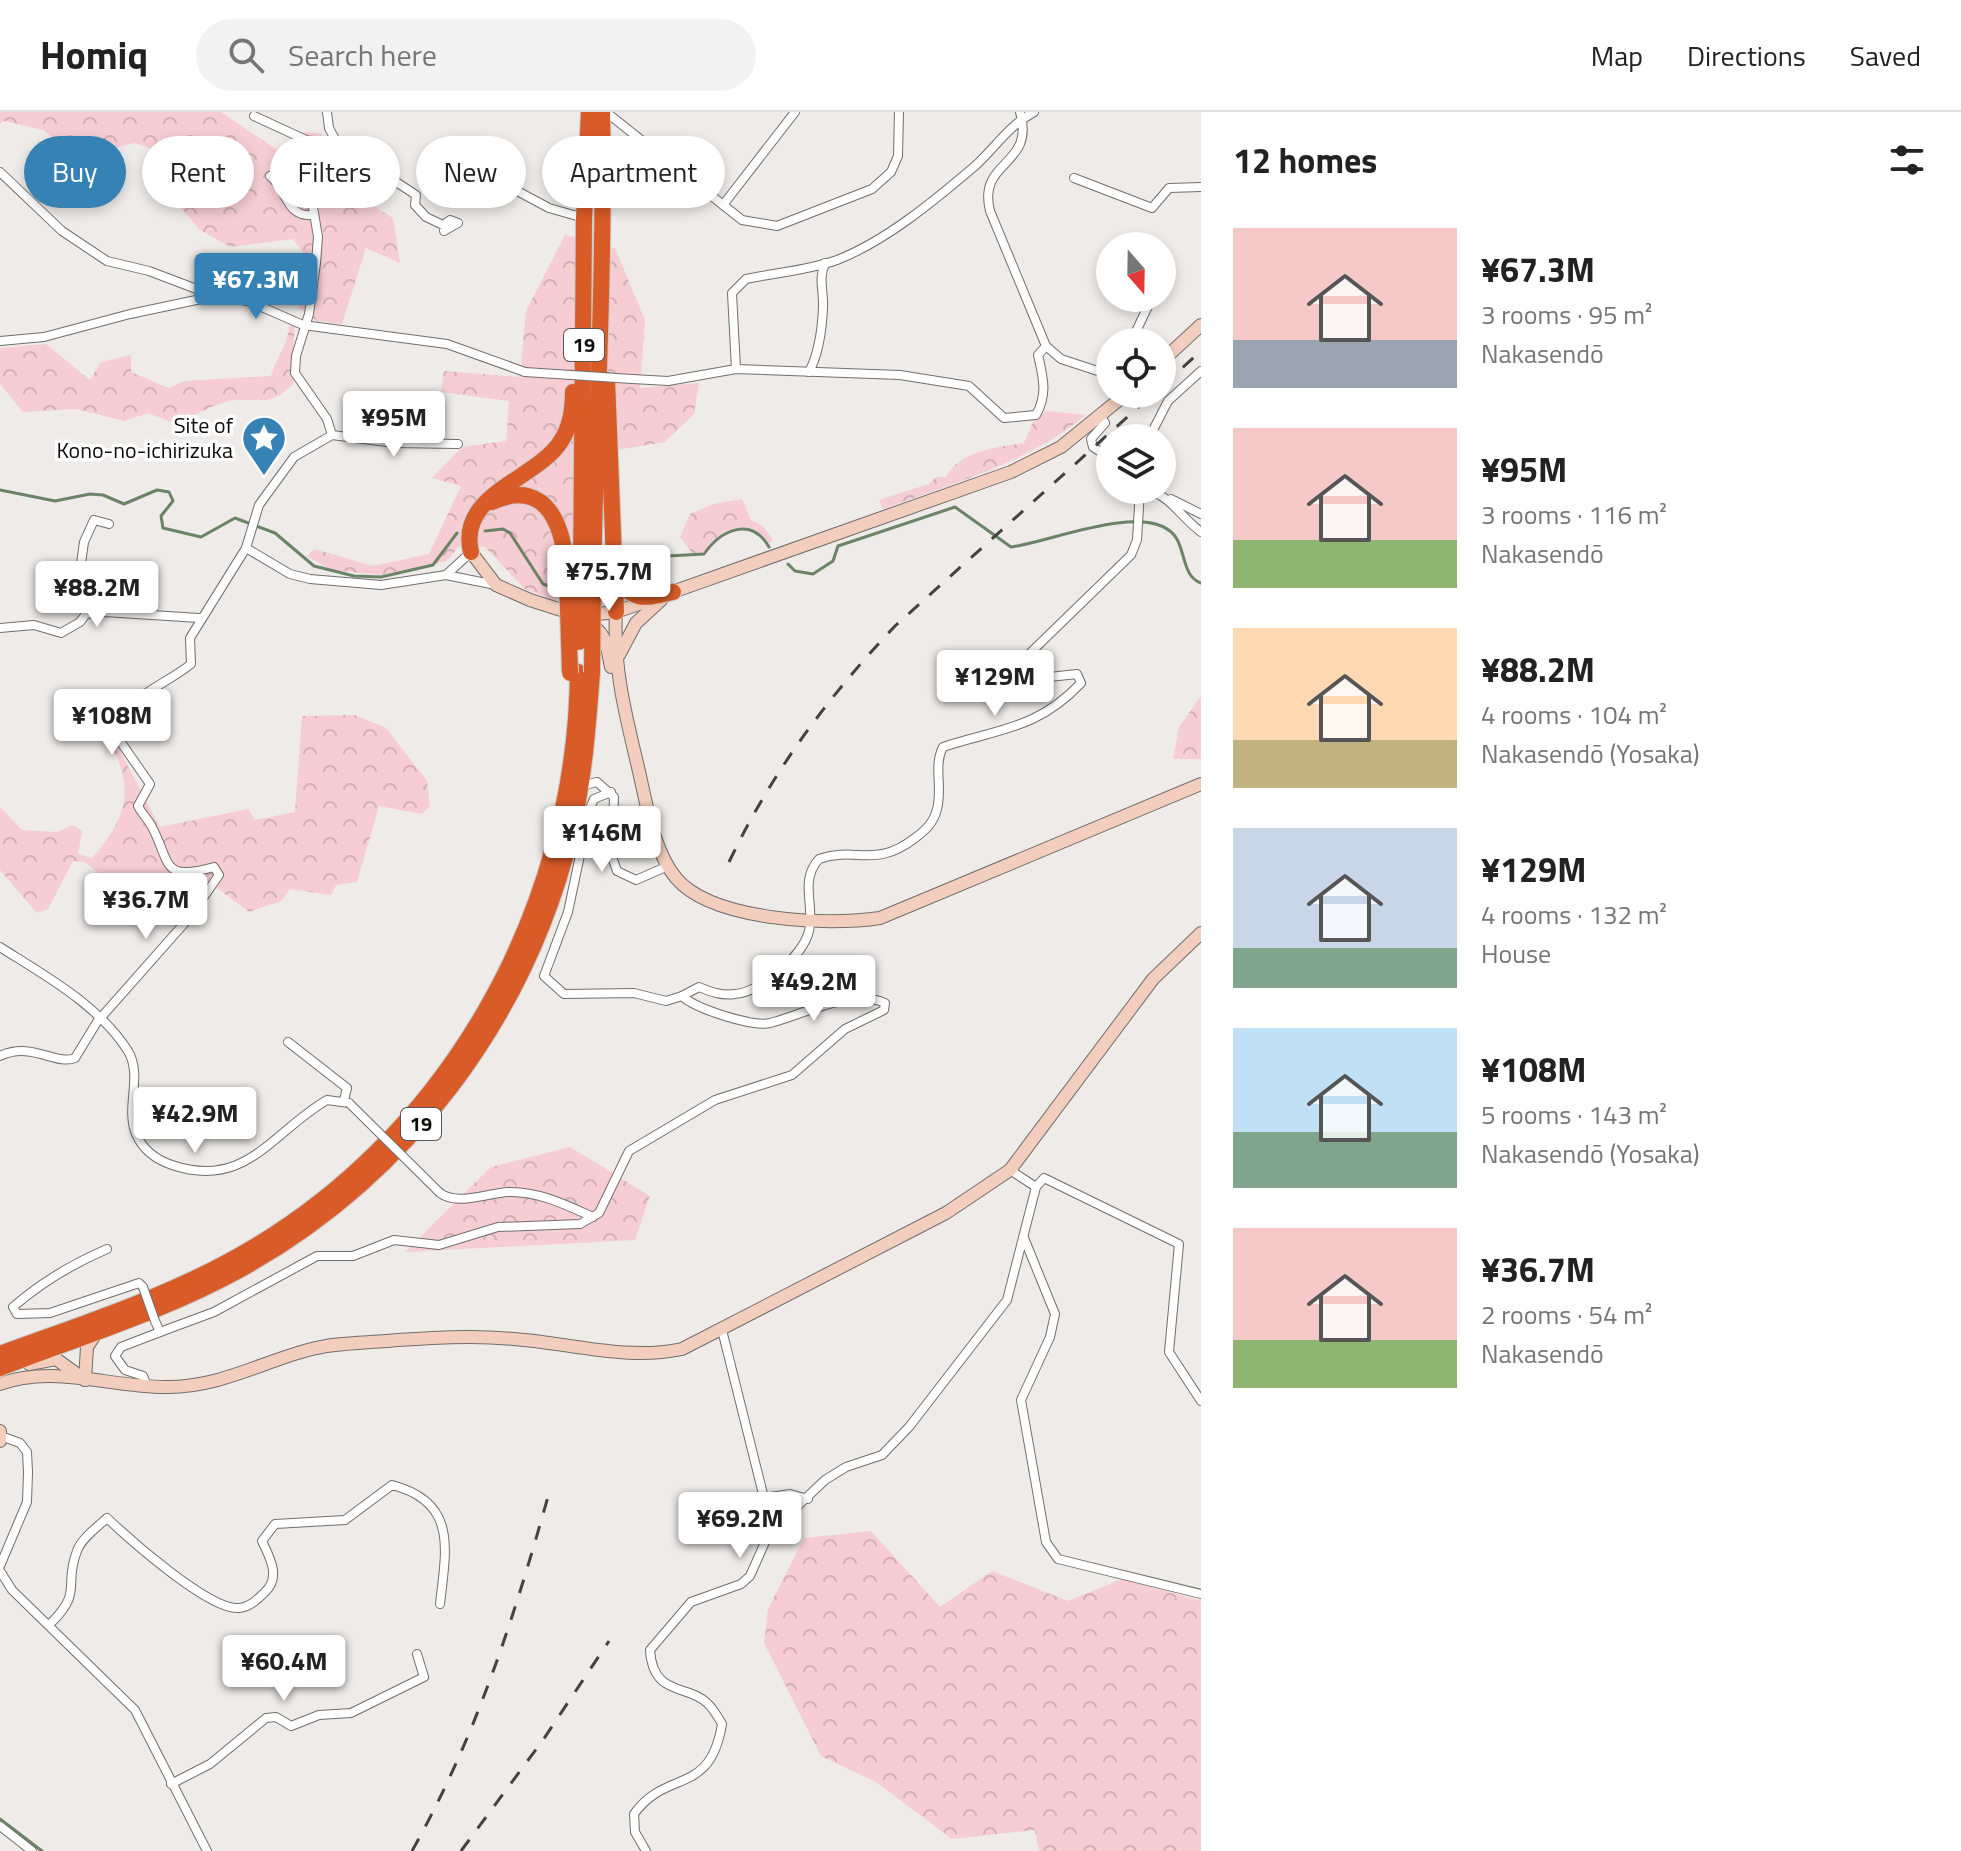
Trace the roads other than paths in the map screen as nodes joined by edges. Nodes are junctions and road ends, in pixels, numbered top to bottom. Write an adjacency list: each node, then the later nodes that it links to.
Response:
1 (327, 112): 12 (street)
2 (589, 112): 24 (highway, 19)
3 (604, 112): 10 (street); 26 (highway, 19)
4 (623, 112): 10 (street)
5 (795, 112): 19 (street)
6 (899, 112): 20 (street)
7 (1034, 112): 8 (street)
8 (1021, 115): 27 (street); 33 (street)
9 (254, 116): 11 (street)
10 (618, 122): 13 (street)
11 (301, 136)
12 (334, 136)
13 (636, 136)
14 (0, 172): 29 (street)
15 (1074, 178): 17 (street)
16 (400, 185): 25 (street)
17 (1201, 187)
18 (526, 196): 24 (street)
19 (725, 202)
20 (725, 207)
21 (291, 208): 23 (street)
22 (314, 208): 23 (street)
23 (314, 215): 30 (street)
24 (584, 218): 28 (highway, 19)
25 (444, 231)
26 (604, 238): 56 (highway, 19); 58 (highway, 19)
27 (825, 263): 35 (street); 38 (street)
28 (584, 264): 50 (highway, 19); 58 (highway, 19)
29 (215, 296): 30 (street); 32 (street)
30 (303, 325): 35 (street, bridge); 44 (street)
31 (1201, 325): 34 (street)
32 (0, 341)
33 (1046, 346): 36 (street); 38 (street)
34 (1176, 348)
35 (736, 369): 38 (street)
36 (1096, 370)
37 (1201, 371): 42 (street)
38 (809, 372)
39 (1111, 408): 40 (street)
40 (1101, 417): 41 (street); 60 (street)
41 (1104, 424)
42 (1156, 424)
43 (1096, 431): 46 (street)
44 (332, 435): 45 (street); 54 (street)
45 (458, 444)
46 (1096, 449)
47 (1176, 502): 51 (street)
48 (1139, 504): 73 (street)
49 (1174, 504): 53 (street)
50 (484, 506): 55 (highway); 58 (highway, 19)
51 (1201, 514)
52 (109, 524): 63 (street)
53 (1201, 532)
54 (246, 548): 57 (street); 64 (street)
55 (471, 552): 57 (street); 59 (street)
56 (617, 569): 60 (highway); 62 (highway, 19)
57 (446, 575): 59 (street)
58 (580, 578): 67 (highway, 19, bridge); 67 (highway, 19, bridge)
59 (496, 585): 61 (street)
60 (673, 592): 62 (street); 66 (street)
61 (547, 607): 62 (street); 68 (street)
62 (616, 612): 66 (street)
63 (86, 614): 64 (street); 65 (street)
64 (199, 618): 77 (street)
65 (0, 628)
66 (617, 662): 68 (street)
67 (580, 672): 70 (highway, 19); 89 (highway, 19)
68 (617, 676): 72 (street)
69 (1201, 784): 73 (street)
70 (580, 787): 71 (street); 87 (highway, 19)
71 (611, 792): 72 (street); 76 (street)
72 (668, 866): 73 (street)
73 (810, 919): 76 (street)
74 (1201, 933): 81 (street)
75 (0, 947): 77 (street)
76 (682, 996): 83 (street)
77 (99, 1019): 79 (street); 80 (street)
78 (288, 1042): 80 (street)
79 (0, 1056)
80 (346, 1101): 83 (street, bridge)
81 (1010, 1170): 82 (street); 86 (street)
82 (1036, 1187): 84 (street); 94 (street)
83 (593, 1217): 88 (street)
84 (1024, 1237): 96 (street); 98 (street)
85 (107, 1249): 88 (street, bridge)
86 (722, 1330): 93 (street); 96 (street)
87 (97, 1332): 90 (highway, 19); 91 (street)
88 (160, 1332): 93 (street)
89 (0, 1354)
90 (8, 1365): 91 (street)
91 (85, 1380): 92 (street); 93 (street)
92 (0, 1384)
93 (147, 1386)
94 (1201, 1401)
95 (0, 1436): 97 (street)
96 (808, 1499): 106 (street)
97 (0, 1568): 100 (street)
98 (1201, 1594)
99 (440, 1604): 100 (street)
100 (50, 1624): 102 (street)
101 (417, 1654): 102 (street)
102 (171, 1784): 105 (street)
103 (0, 1826): 104 (street)
104 (32, 1851)
105 (207, 1851)
106 (646, 1851)

